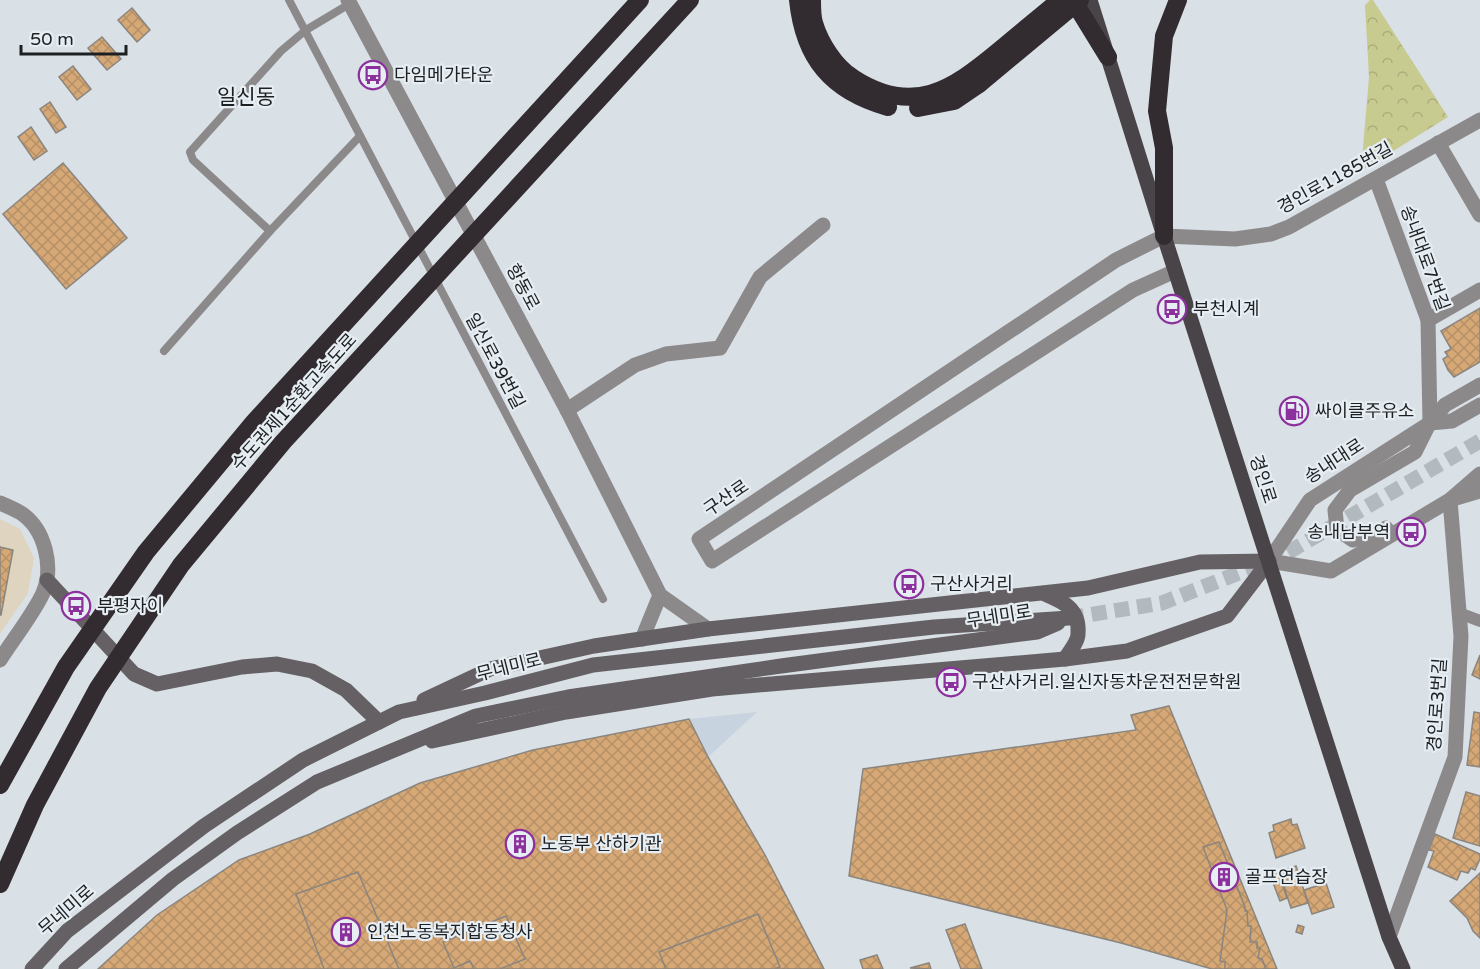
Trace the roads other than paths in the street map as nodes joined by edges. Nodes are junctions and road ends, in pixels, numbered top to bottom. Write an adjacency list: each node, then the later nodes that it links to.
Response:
1 (289, 0): 12 (lane, 일신로39번길)
2 (640, 0): 49 (highway, 수도권제1순환고속도로, bridge)
3 (690, 0): 50 (highway, 수도권제1순환고속도로, bridge)
4 (798, 0): 14 (highway)
5 (812, 0): 14 (highway)
6 (1060, 0): 14 (highway)
7 (1073, 0): 13 (highway)
8 (1080, 0): 14 (highway, bridge)
9 (1090, 0): 13 (main road, 경인로)
10 (1178, 0): 22 (highway)
11 (351, 1): 12 (lane); 29 (street, 항동로)
12 (306, 30): 16 (lane, 일신로39번길); 21 (lane)
13 (1108, 57): 22 (main road, 경인로)
14 (975, 79)
15 (1480, 120): 17 (street, 경인로1185번길)
16 (360, 136): 21 (lane); 39 (lane, 일신로39번길)
17 (1438, 143): 18 (street, 경인로1185번길); 19 (street)
18 (1376, 179): 22 (street, 경인로1185번길); 25 (street, 송내대로7번길)
19 (1479, 209)
20 (823, 225): 29 (street)
21 (270, 231): 26 (lane)
22 (1164, 236): 23 (main road, 경인로); 23 (street, 구산로)
23 (1175, 271): 35 (main road, 경인로)
24 (1480, 290): 25 (street)
25 (1428, 320): 30 (street, 송내대로7번길)
26 (164, 351)
27 (1480, 385): 30 (street, 송내대로)
28 (1480, 405): 30 (street, 송내대로)
29 (567, 410): 38 (street, 항동로)
30 (1430, 423): 33 (street); 35 (street, 송내대로)
31 (1480, 474): 33 (street)
32 (1480, 491): 33 (street)
33 (1450, 500): 35 (street); 40 (street, 경인로3번길)
34 (0, 502): 36 (street)
35 (1269, 561): 37 (main road); 44 (main road); 51 (main road, 경인로)
36 (47, 580): 45 (street); 47 (main road)
37 (1042, 592): 42 (main road); 44 (main road)
38 (660, 595): 42 (street, 항동로); 43 (street)
39 (603, 599)
40 (1459, 614): 41 (street); 51 (street, 경인로3번길)
41 (1480, 621)
42 (708, 629): 43 (main road)
43 (642, 639): 46 (main road)
44 (1065, 659): 48 (main road)
45 (0, 660)
46 (399, 712): 47 (main road, 무네미로); 48 (main road, 무네미로)
47 (380, 722): 52 (main road, 무네미로)
48 (406, 746): 53 (main road, 무네미로)
49 (0, 785)
50 (0, 884)
51 (1389, 937): 54 (main road, 경인로)
52 (32, 969)
53 (66, 969)
54 (1403, 969)

